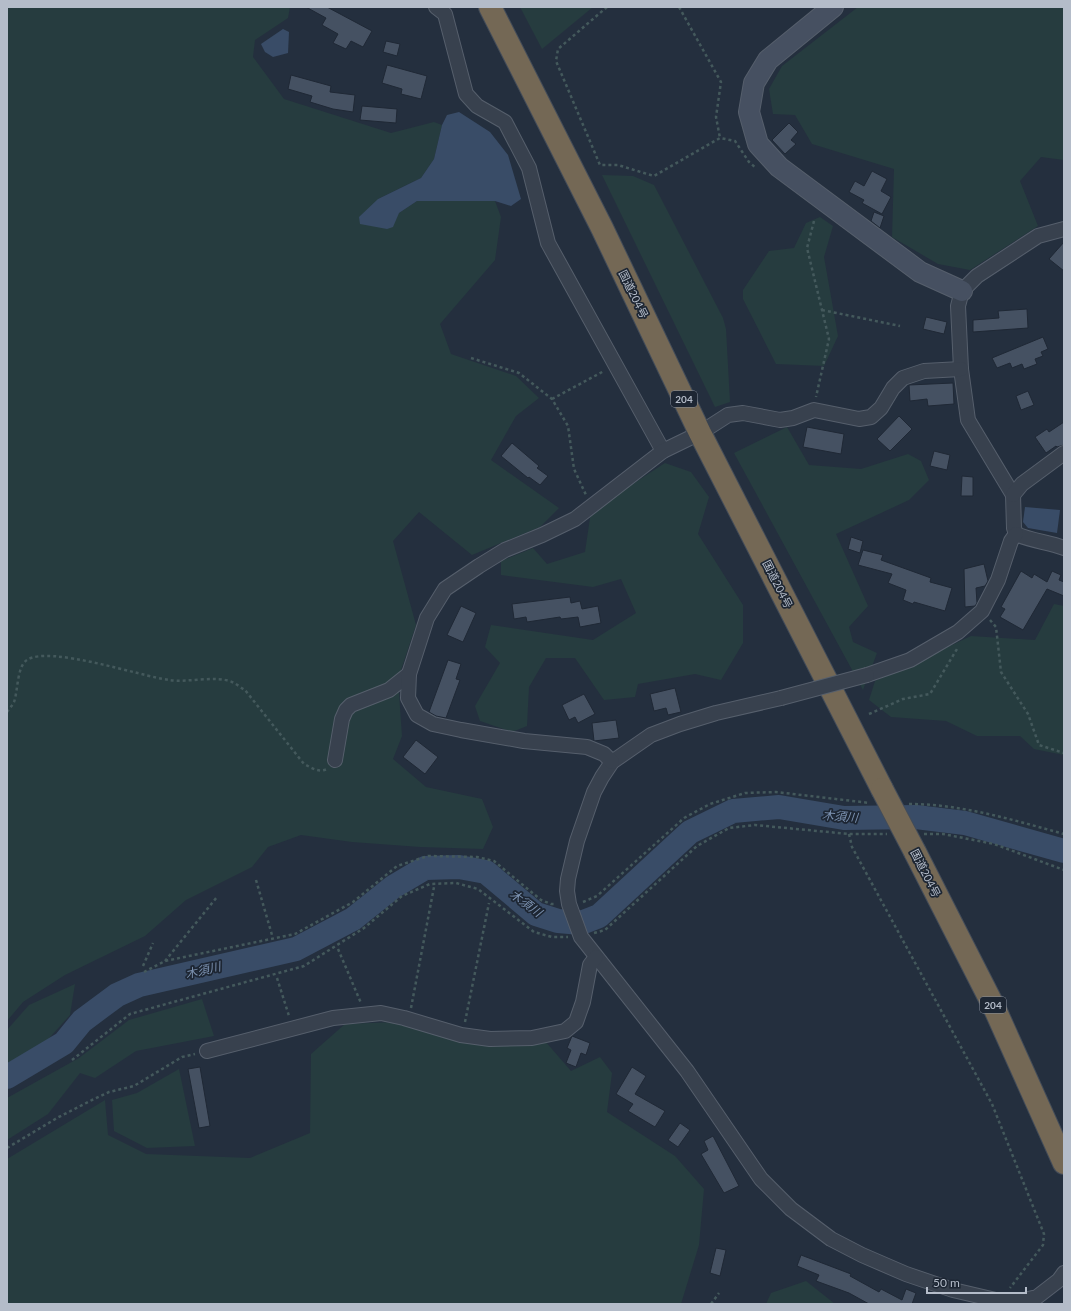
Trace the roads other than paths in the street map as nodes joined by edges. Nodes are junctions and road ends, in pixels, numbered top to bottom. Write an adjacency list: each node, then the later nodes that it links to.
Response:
1 (438, 7): 8 (street)
2 (490, 7): 7 (highway, 国道204号 / 204)
3 (833, 7): 5 (street)
4 (1064, 229): 5 (street)
5 (962, 291): 6 (street)
6 (961, 369): 7 (street); 10 (street)
7 (700, 432): 8 (street); 18 (highway, 国道204号 / 204, bridge)
8 (663, 451): 13 (street)
9 (1064, 453): 10 (street)
10 (1013, 495): 11 (street)
11 (1016, 534): 12 (street); 15 (street, bridge)
12 (1064, 548)
13 (409, 674): 14 (street); 15 (street)
14 (335, 760)
15 (612, 762): 16 (street)
16 (596, 957): 17 (street); 20 (street)
17 (207, 1051)
18 (1064, 1162)
19 (1064, 1273): 20 (street)
20 (1040, 1300)

